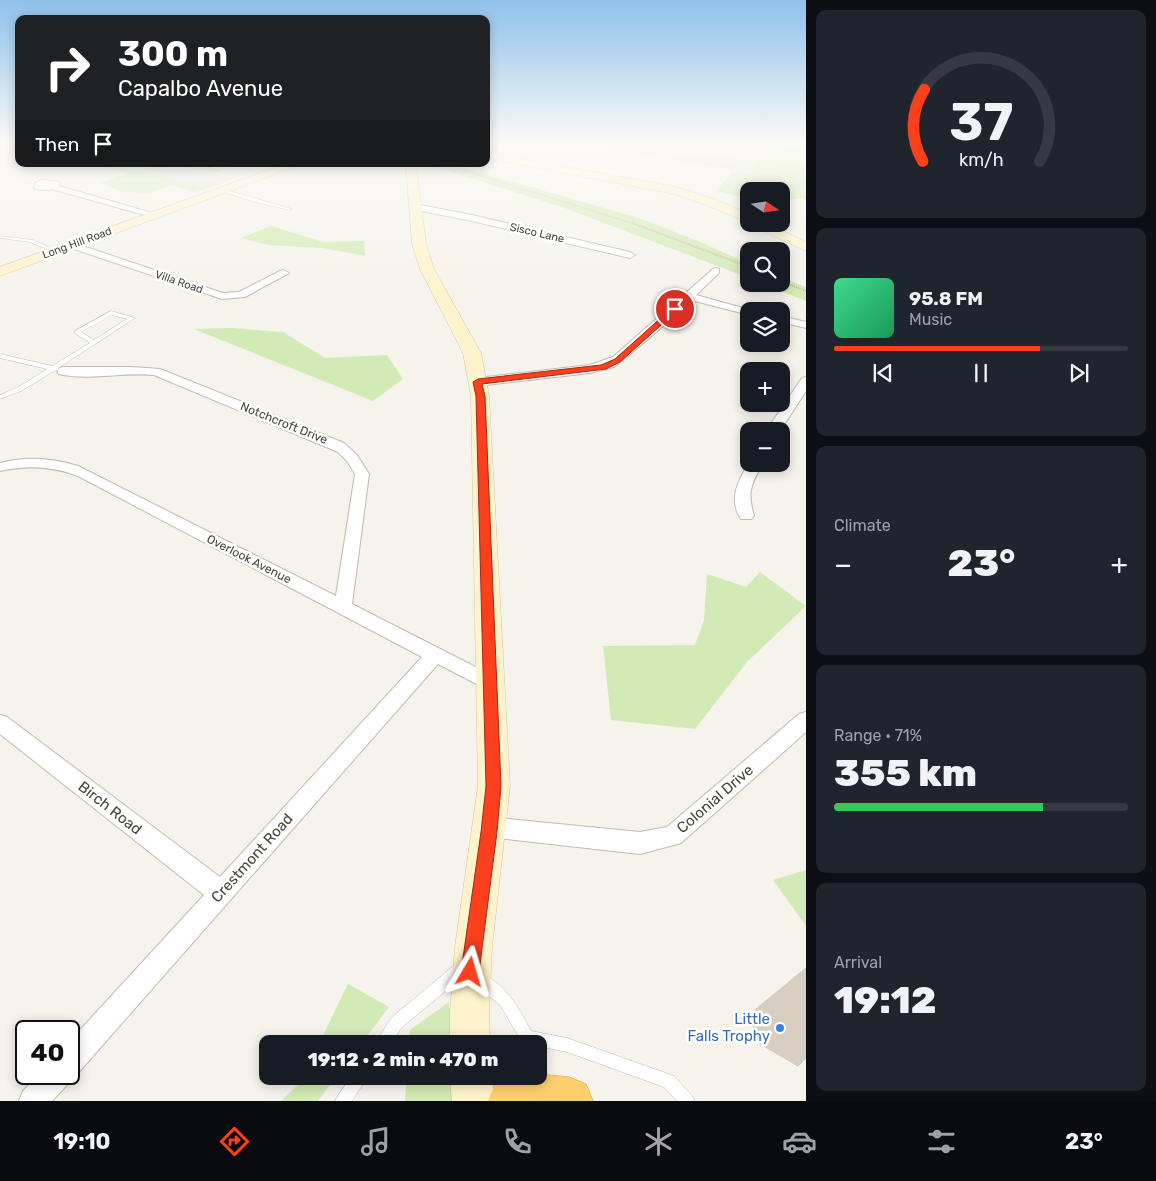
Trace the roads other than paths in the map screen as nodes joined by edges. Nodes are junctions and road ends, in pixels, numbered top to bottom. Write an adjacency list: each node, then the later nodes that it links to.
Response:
1 (77, 193): 8 (street)
2 (214, 193): 8 (street, Long Hill Road)
3 (233, 193): 7 (lane)
4 (414, 193): 6 (street)
5 (683, 193): 9 (street)
6 (415, 207): 15 (street, Sisco Lane); 27 (street)
7 (290, 209)
8 (155, 215): 12 (street, Long Hill Road)
9 (740, 215)
10 (775, 232): 13 (street)
11 (0, 237): 14 (lane)
12 (71, 245): 14 (street, Long Hill Road); 18 (street, Villa Road)
13 (806, 247)
14 (55, 251): 17 (street, Long Hill Road)
15 (630, 255)
16 (716, 271): 19 (street)
17 (0, 272)
18 (284, 273)
19 (689, 296): 20 (street); 27 (street)
20 (740, 310)
21 (790, 321): 22 (street)
22 (806, 325)
23 (94, 343): 23 (lane); 25 (lane)
24 (0, 356): 25 (lane)
25 (58, 370): 28 (lane); 33 (street, Notchcroft Drive)
26 (806, 380): 29 (street)
27 (478, 382): 35 (street)
28 (0, 398)
29 (778, 422)
30 (0, 467): 33 (street, Overlook Avenue)
31 (751, 472): 32 (street)
32 (746, 516)
33 (343, 607): 34 (street, Overlook Avenue)
34 (435, 655): 35 (street, Overlook Avenue); 39 (street, Crestmont Road)
35 (490, 683): 38 (street)
36 (806, 720): 38 (street, Colonial Drive)
37 (0, 723): 39 (street, Birch Road)
38 (489, 828): 40 (street)
39 (221, 893): 43 (street, Crestmont Road)
40 (471, 966): 41 (lane); 42 (street); 52 (lane)
41 (388, 1035)
42 (470, 1035)
43 (80, 1050)
44 (48, 1085): 47 (street)
45 (354, 1085): 48 (lane)
46 (471, 1085): 49 (street)
47 (34, 1101)
48 (343, 1101)
49 (472, 1101)
50 (512, 1101): 51 (highway)
51 (569, 1101)
52 (687, 1101)

